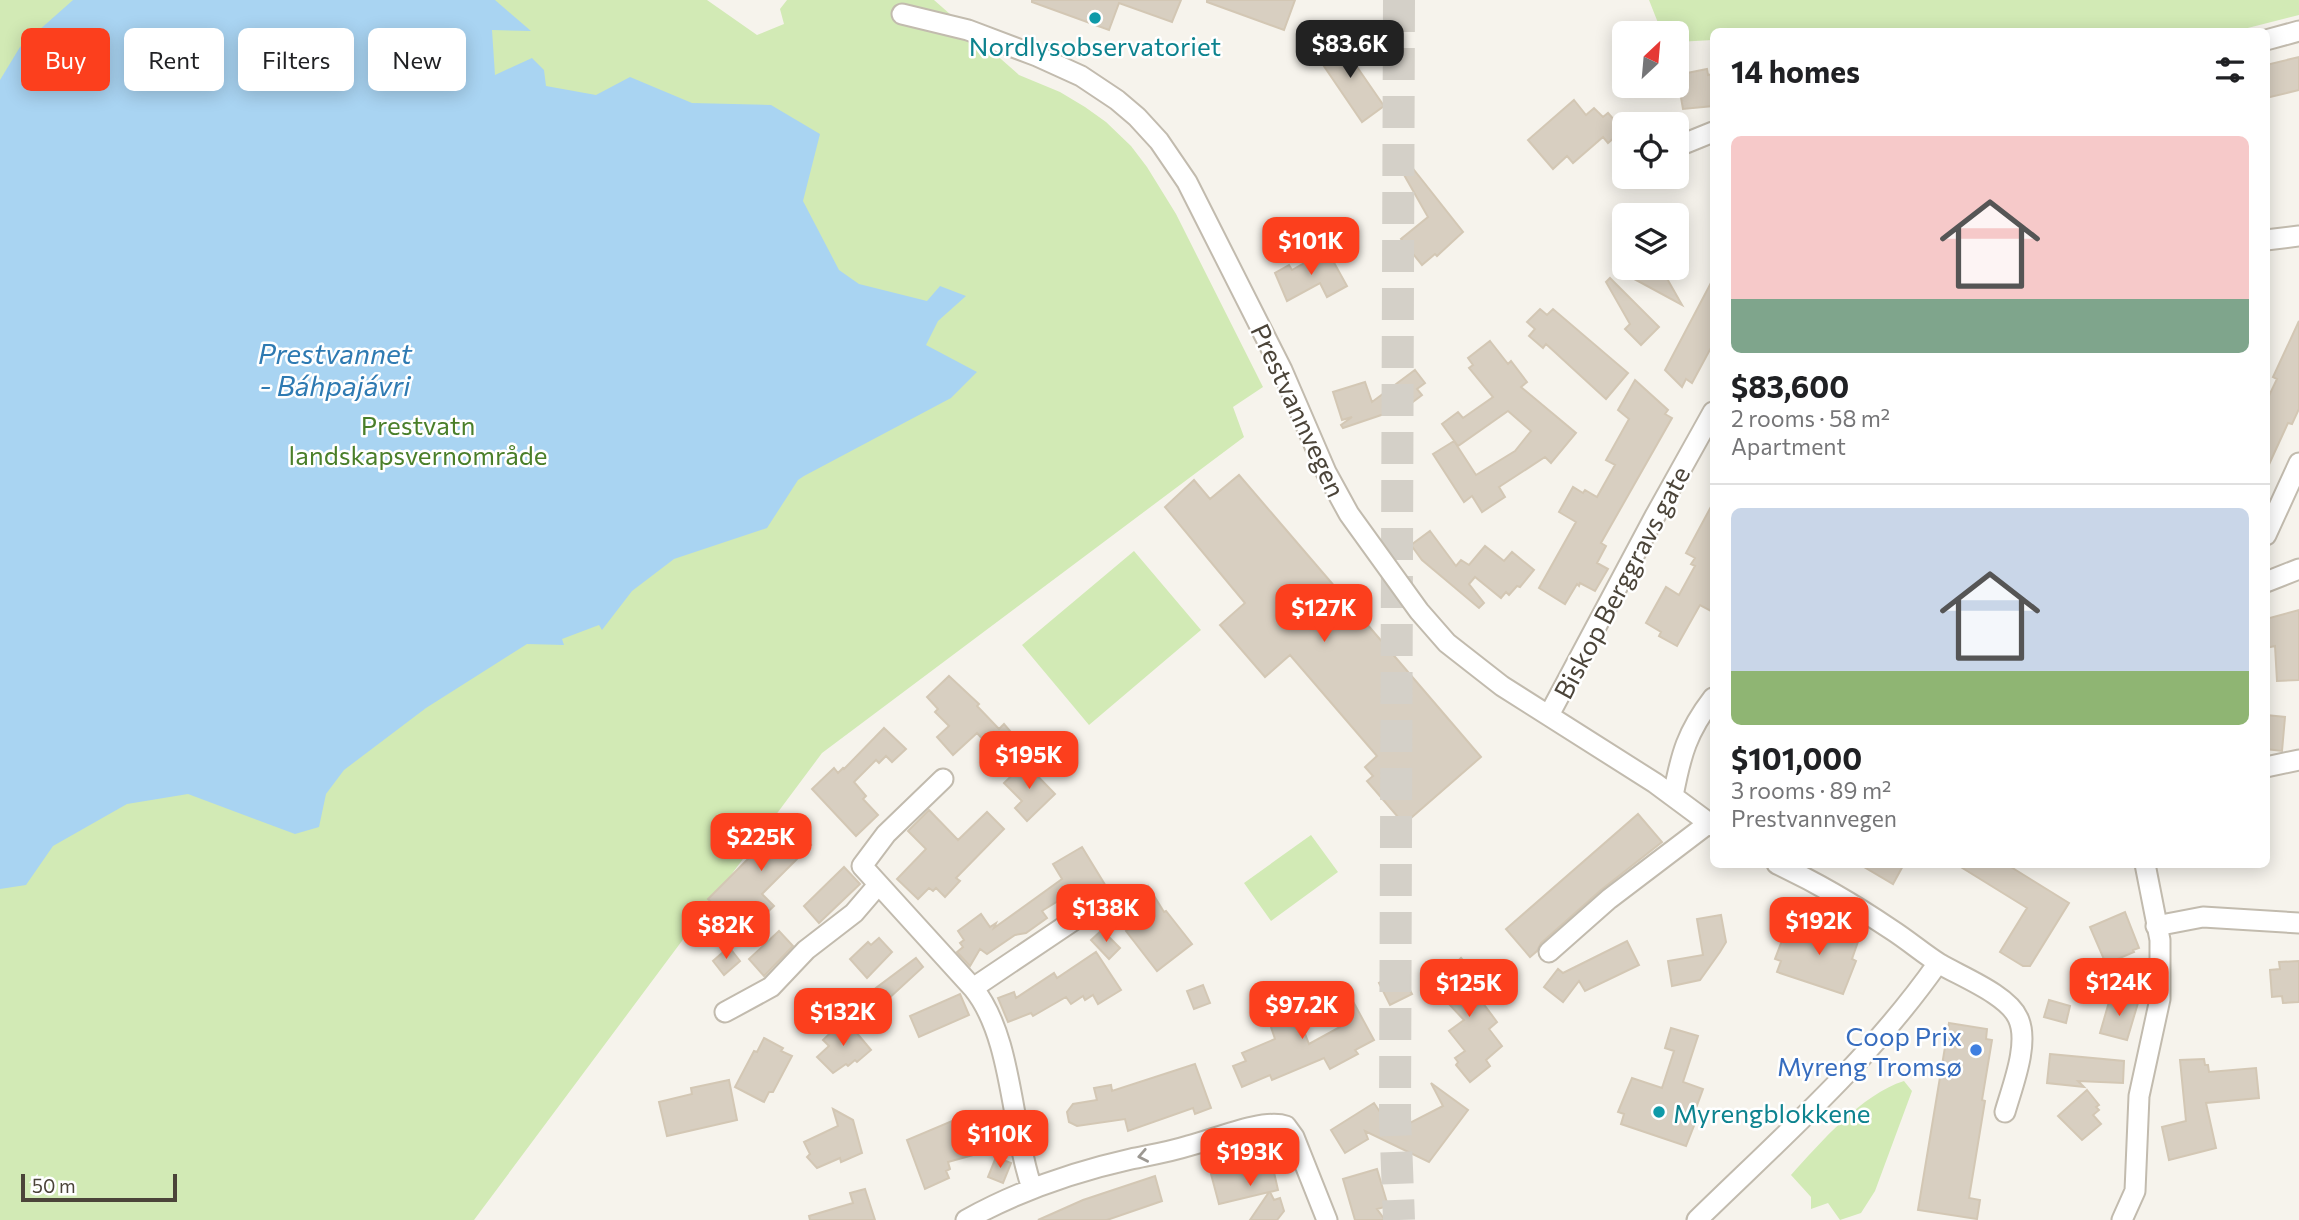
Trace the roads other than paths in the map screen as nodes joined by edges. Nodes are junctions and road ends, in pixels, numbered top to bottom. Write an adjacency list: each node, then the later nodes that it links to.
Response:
1 (902, 14): 14 (street, Prestvannvegen)
2 (2299, 31): 3 (street)
3 (2270, 39)
4 (1710, 133): 5 (street)
5 (1689, 141)
6 (2299, 236): 7 (street)
7 (2270, 240)
8 (1710, 417): 14 (street, Biskop Berggravs gate)
9 (2299, 463): 10 (street)
10 (2270, 526)
11 (2299, 569): 12 (street)
12 (2270, 580)
13 (1710, 702): 18 (street)
14 (1549, 715): 18 (street, Prestvannvegen)
15 (2299, 761): 16 (street)
16 (2270, 766)
17 (943, 779): 23 (street)
18 (1673, 796): 19 (street, Prestvannvegen)
19 (1710, 823)
20 (1710, 825): 27 (street, Prestvannvegen)
21 (1786, 868): 28 (street)
22 (2146, 868): 26 (street)
23 (878, 885): 29 (street); 30 (street)
24 (1089, 910): 29 (street)
25 (2299, 923): 26 (street)
26 (2156, 926): 36 (street)
27 (1549, 952)
28 (1938, 963): 31 (street); 35 (street)
29 (973, 988): 32 (street)
30 (725, 1012)
31 (2005, 1112)
32 (1032, 1188): 33 (street); 34 (street, one-way to 32)
33 (966, 1220)
34 (1327, 1220)
35 (1697, 1220)
36 (2122, 1220)

